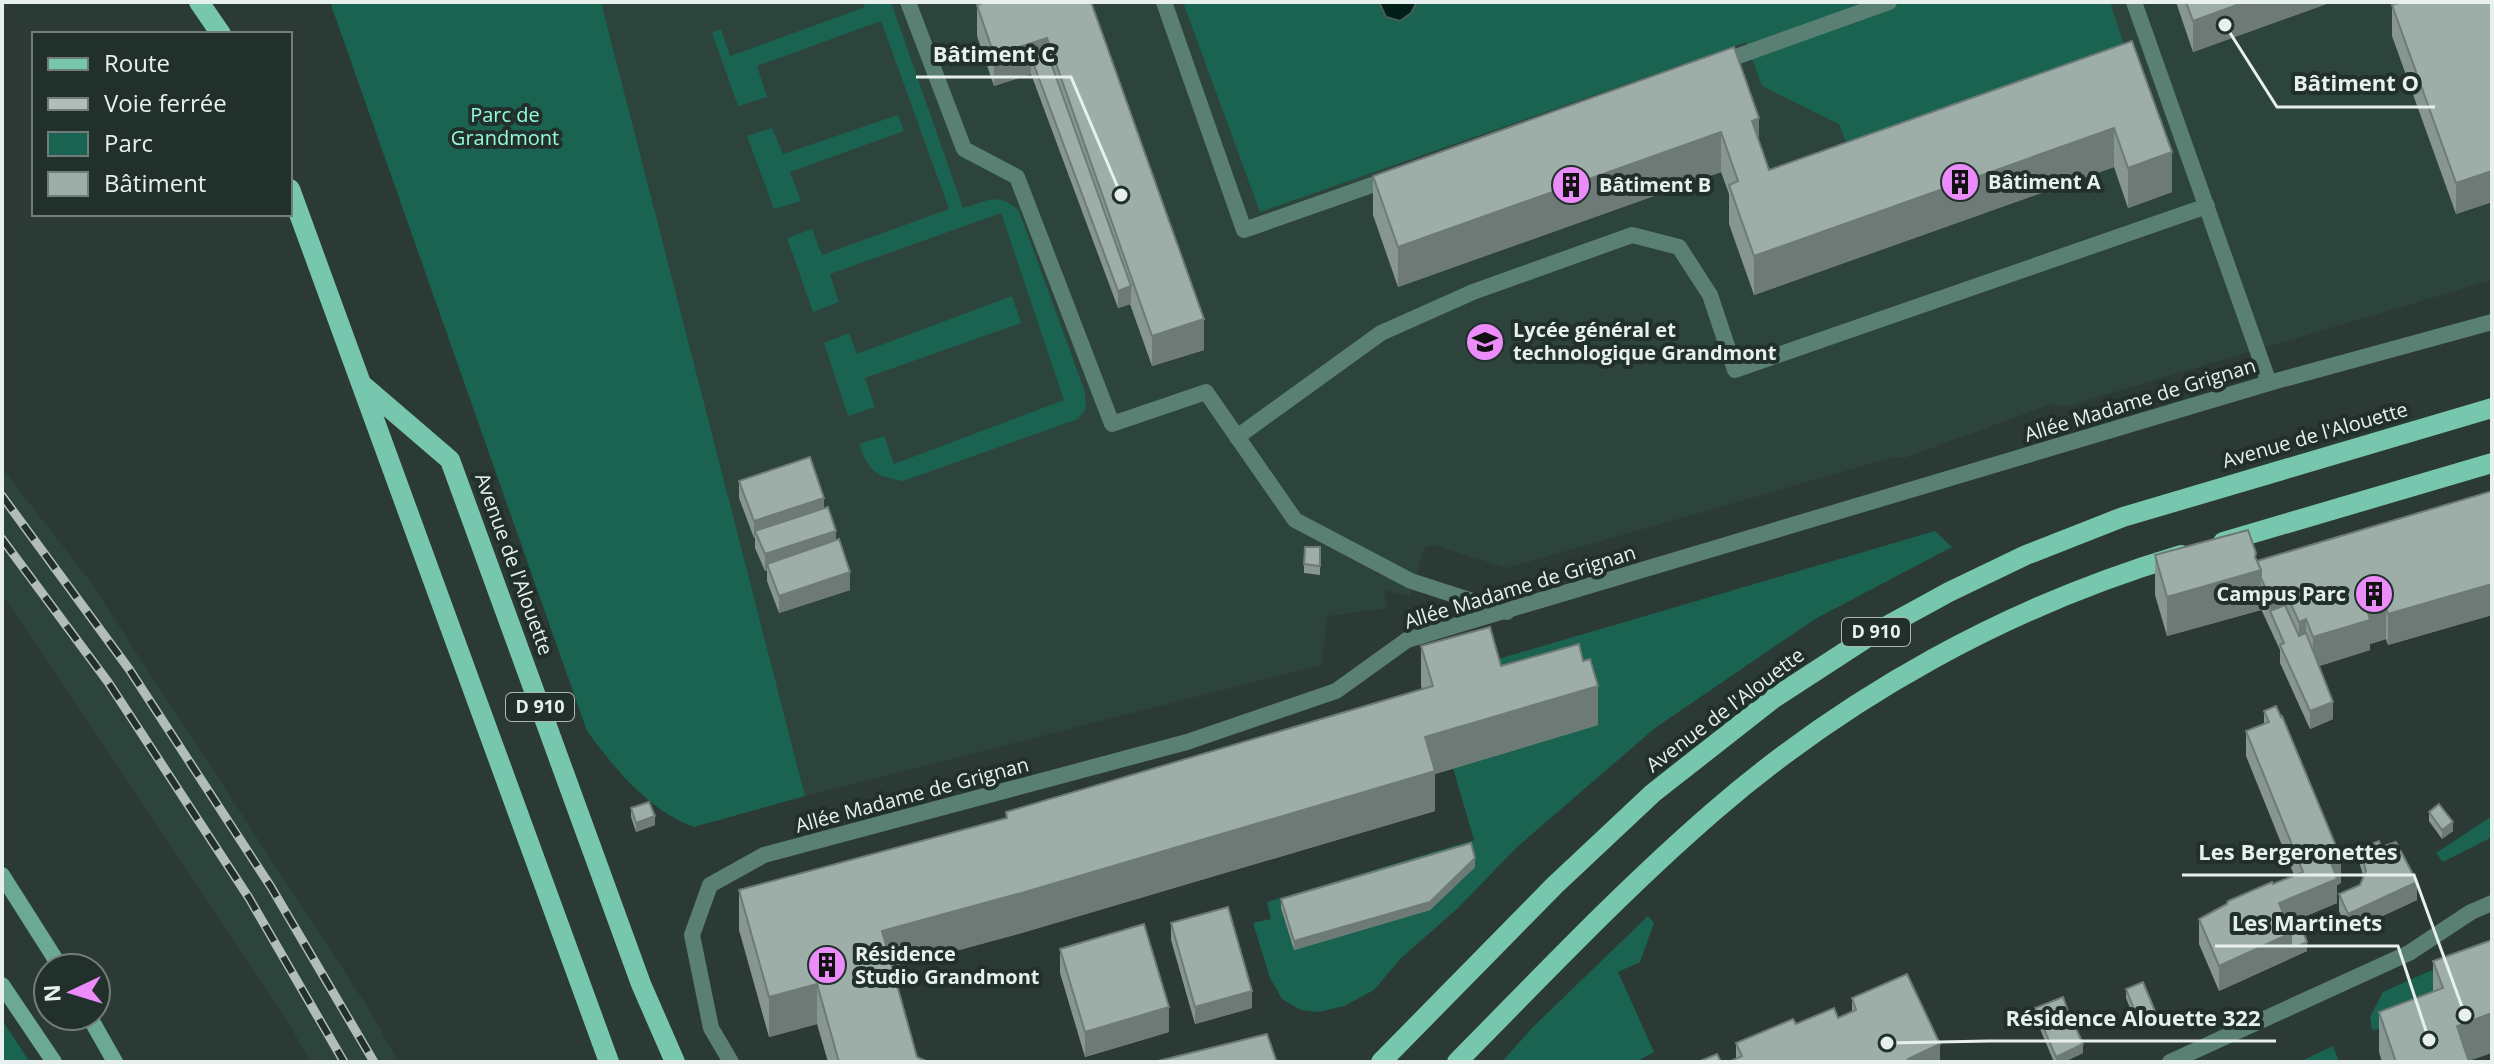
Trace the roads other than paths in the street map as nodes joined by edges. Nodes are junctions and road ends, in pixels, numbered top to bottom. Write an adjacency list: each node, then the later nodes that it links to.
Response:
1 (199, 2): 6 (main road)
2 (908, 2): 15 (street)
3 (1164, 2): 8 (street)
4 (1889, 2): 7 (street)
5 (2134, 2): 10 (street)
6 (220, 32)
7 (1708, 67)
8 (1409, 172)
9 (292, 194): 13 (main road, Avenue de l'Alouette / D 910)
10 (2207, 206): 12 (street); 15 (street)
11 (2492, 322): 12 (street, Allée Madame de Grignan)
12 (2269, 383): 17 (street, Allée Madame de Grignan)
13 (362, 384): 25 (main road, Avenue de l'Alouette / D 910); 26 (main road, Avenue de l'Alouette / D 910)
14 (2492, 408): 28 (main road, Avenue de l'Alouette / D 910)
15 (1237, 437): 17 (street)
16 (2492, 463): 29 (main road, D 910)
17 (1507, 612): 27 (street, Allée Madame de Grignan)
18 (2, 875): 20 (street)
19 (2492, 903): 30 (street)
20 (51, 952)
21 (2, 985): 23 (street)
22 (98, 1032): 24 (street)
23 (54, 1062)
24 (115, 1062)
25 (609, 1062)
26 (675, 1062)
27 (731, 1062)
28 (1381, 1062)
29 (1457, 1062)
30 (2170, 1062)

